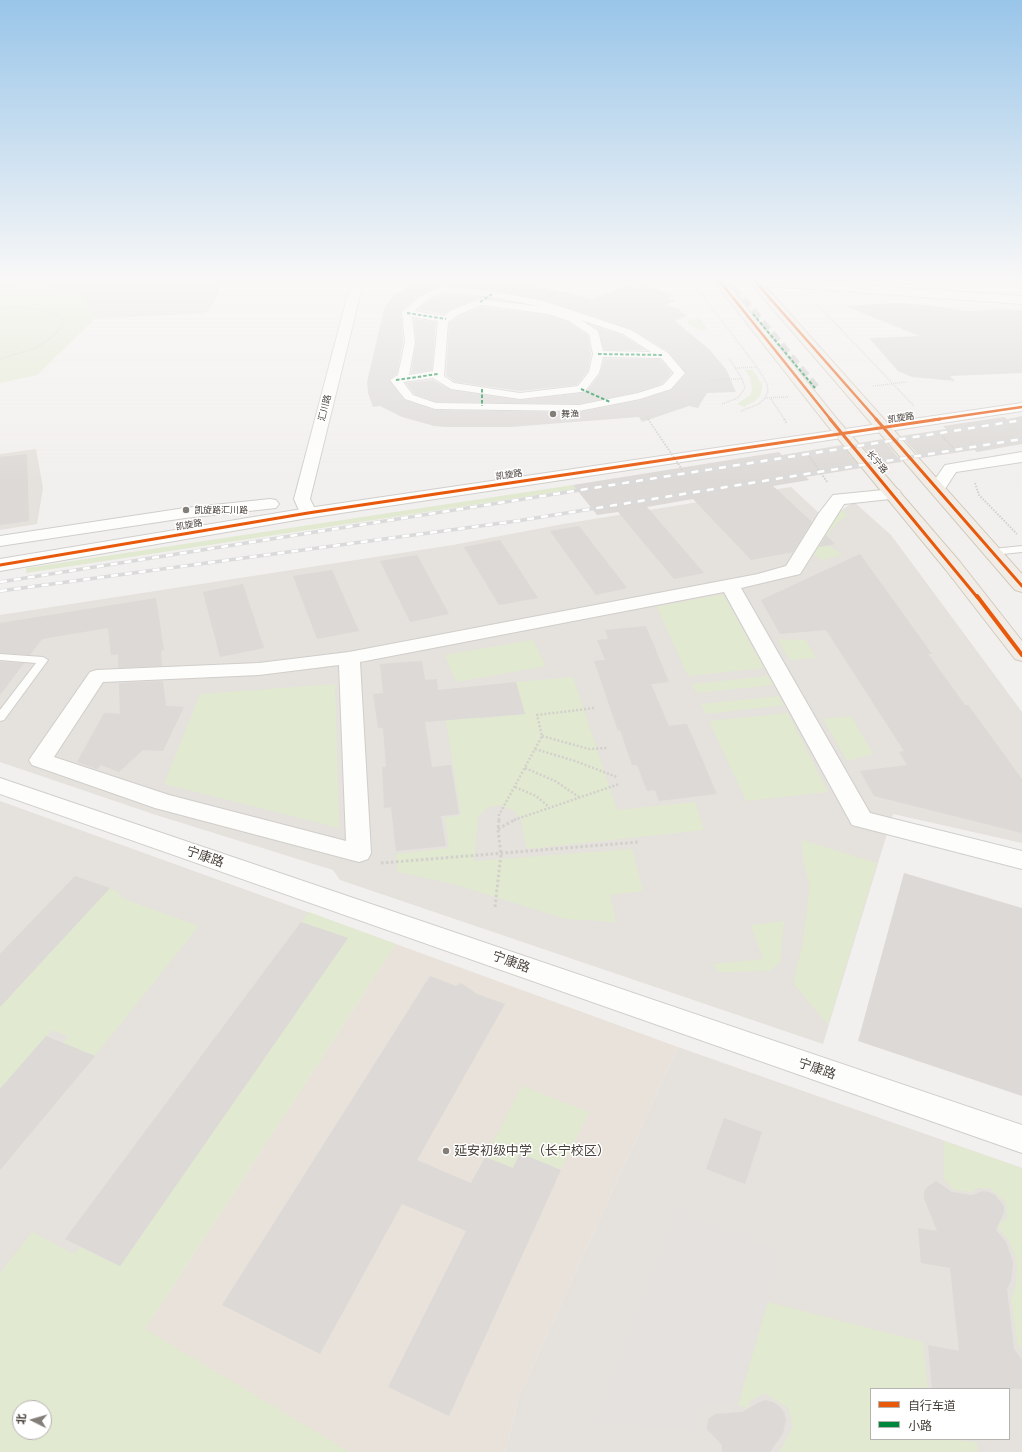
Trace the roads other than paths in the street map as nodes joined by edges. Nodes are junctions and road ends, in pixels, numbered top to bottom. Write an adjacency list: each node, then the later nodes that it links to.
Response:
1 (342, 347): 26 (street, 汇川路)
2 (409, 347): 11 (street)
3 (441, 347): 10 (street)
4 (597, 347): 8 (street)
5 (651, 347): 9 (street)
6 (771, 347): 19 (main road, 长宁路)
7 (813, 347): 20 (main road)
8 (598, 354): 9 (street); 12 (street)
9 (664, 355): 15 (street)
10 (438, 374): 11 (street); 13 (street)
11 (396, 380): 16 (street)
12 (581, 388): 13 (street); 15 (street)
13 (482, 389): 16 (street)
14 (1022, 397): 18 (street, 凯旋路)
15 (610, 402): 16 (street)
16 (482, 406)
17 (1022, 407): 18 (street, 凯旋路)
18 (923, 416): 20 (street, 凯旋路)
19 (832, 422): 20 (street, 凯旋路); 21 (main road, 长宁路); 26 (street, 凯旋路)
20 (879, 422): 21 (street, 凯旋路); 23 (main road)
21 (844, 435): 24 (main road, 长宁路); 26 (street, 凯旋路)
22 (1022, 457): 23 (street)
23 (937, 488): 30 (main road)
24 (893, 494): 32 (street); 34 (main road, 长宁路)
25 (270, 504): 26 (street, 凯旋路); 27 (street, 凯旋路); 29 (street, 凯旋路)
26 (305, 506): 31 (street, 凯旋路)
27 (0, 541)
28 (1022, 549): 30 (lane)
29 (0, 550)
30 (993, 552): 33 (main road)
31 (0, 565)
32 (730, 585): 36 (street); 39 (street)
33 (1022, 586)
34 (1022, 655)
35 (0, 657): 37 (lane)
36 (349, 658): 36 (street)
37 (0, 718)
38 (0, 786): 40 (street, 宁康路)
39 (1022, 860)
40 (1022, 1139)

